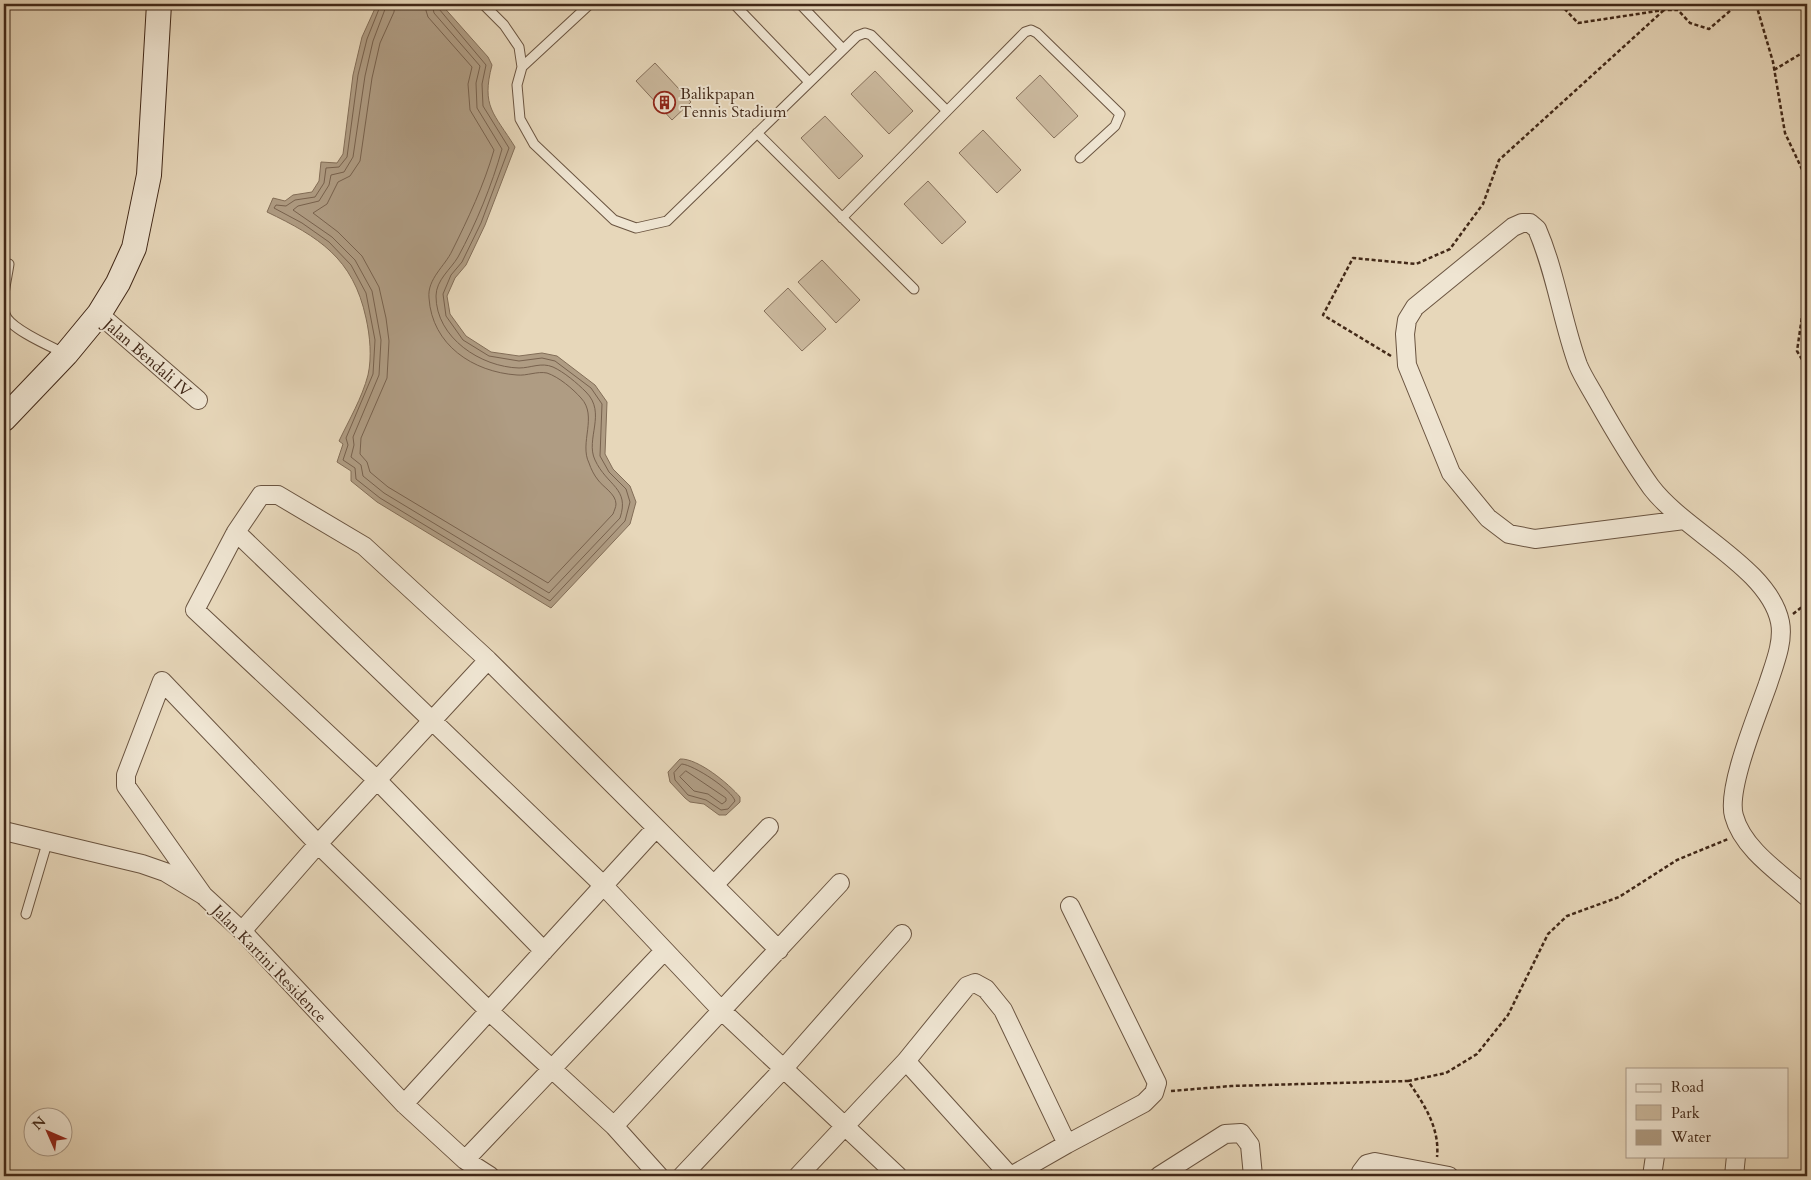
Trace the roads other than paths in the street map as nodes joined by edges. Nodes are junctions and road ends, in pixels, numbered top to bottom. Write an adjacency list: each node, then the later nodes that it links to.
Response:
1 (159, 4): 15 (street)
2 (483, 4): 7 (lane)
3 (590, 4): 7 (lane)
4 (734, 4): 8 (lane)
5 (800, 4): 6 (lane)
6 (843, 49): 8 (lane); 9 (lane)
7 (522, 67): 10 (lane)
8 (809, 82): 10 (lane)
9 (947, 111): 11 (lane); 12 (lane)
10 (757, 133): 12 (lane)
11 (1080, 158)
12 (842, 218): 14 (lane)
13 (9, 264): 16 (lane)
14 (914, 289)
15 (99, 314): 16 (street); 17 (street, Jalan Bendali IV)
16 (66, 354): 18 (street)
17 (198, 400)
18 (5, 419)
19 (1684, 520): 19 (street); 33 (street)
20 (236, 532): 21 (street); 22 (street); 23 (street)
21 (488, 660): 22 (street); 25 (street)
22 (432, 723): 23 (street); 30 (street)
23 (376, 780): 28 (street); 39 (street)
24 (769, 827): 31 (street)
25 (656, 828): 30 (street); 31 (street)
26 (4, 831): 27 (street, Jalan Kartini Residence)
27 (48, 840): 32 (street, Jalan Kartini Residence); 35 (lane)
28 (318, 844): 32 (street); 36 (street); 42 (street)
29 (840, 883): 38 (street)
30 (602, 884): 39 (street); 40 (street)
31 (714, 885): 38 (street)
32 (203, 895): 36 (street, Jalan Kartini Residence)
33 (1807, 897)
34 (1070, 906): 49 (street)
35 (26, 914)
36 (242, 931): 46 (street, Jalan Kartini Residence)
37 (902, 934): 44 (street)
38 (779, 950): 41 (street)
39 (544, 951): 42 (street)
40 (664, 951): 41 (street); 45 (street)
41 (721, 1010): 44 (street); 47 (street)
42 (490, 1012): 45 (street); 46 (street)
43 (906, 1060): 48 (street); 49 (street); 60 (street)
44 (784, 1068): 48 (street); 57 (street)
45 (552, 1069): 47 (street); 52 (street)
46 (404, 1104): 52 (street, Jalan Kartini Residence)
47 (614, 1126): 56 (street)
48 (846, 1126): 58 (street); 59 (street)
49 (1067, 1144): 60 (street)
50 (1655, 1158): 63 (street)
51 (1736, 1158): 64 (street)
52 (465, 1160): 55 (street, Jalan Kartini Residence)
53 (1166, 1174): 61 (street)
54 (1440, 1175): 62 (street)
55 (490, 1176)
56 (659, 1176)
57 (682, 1176)
58 (798, 1176)
59 (898, 1176)
60 (1011, 1176)
61 (1253, 1176)
62 (1360, 1176)
63 (1652, 1176)
64 (1734, 1176)

